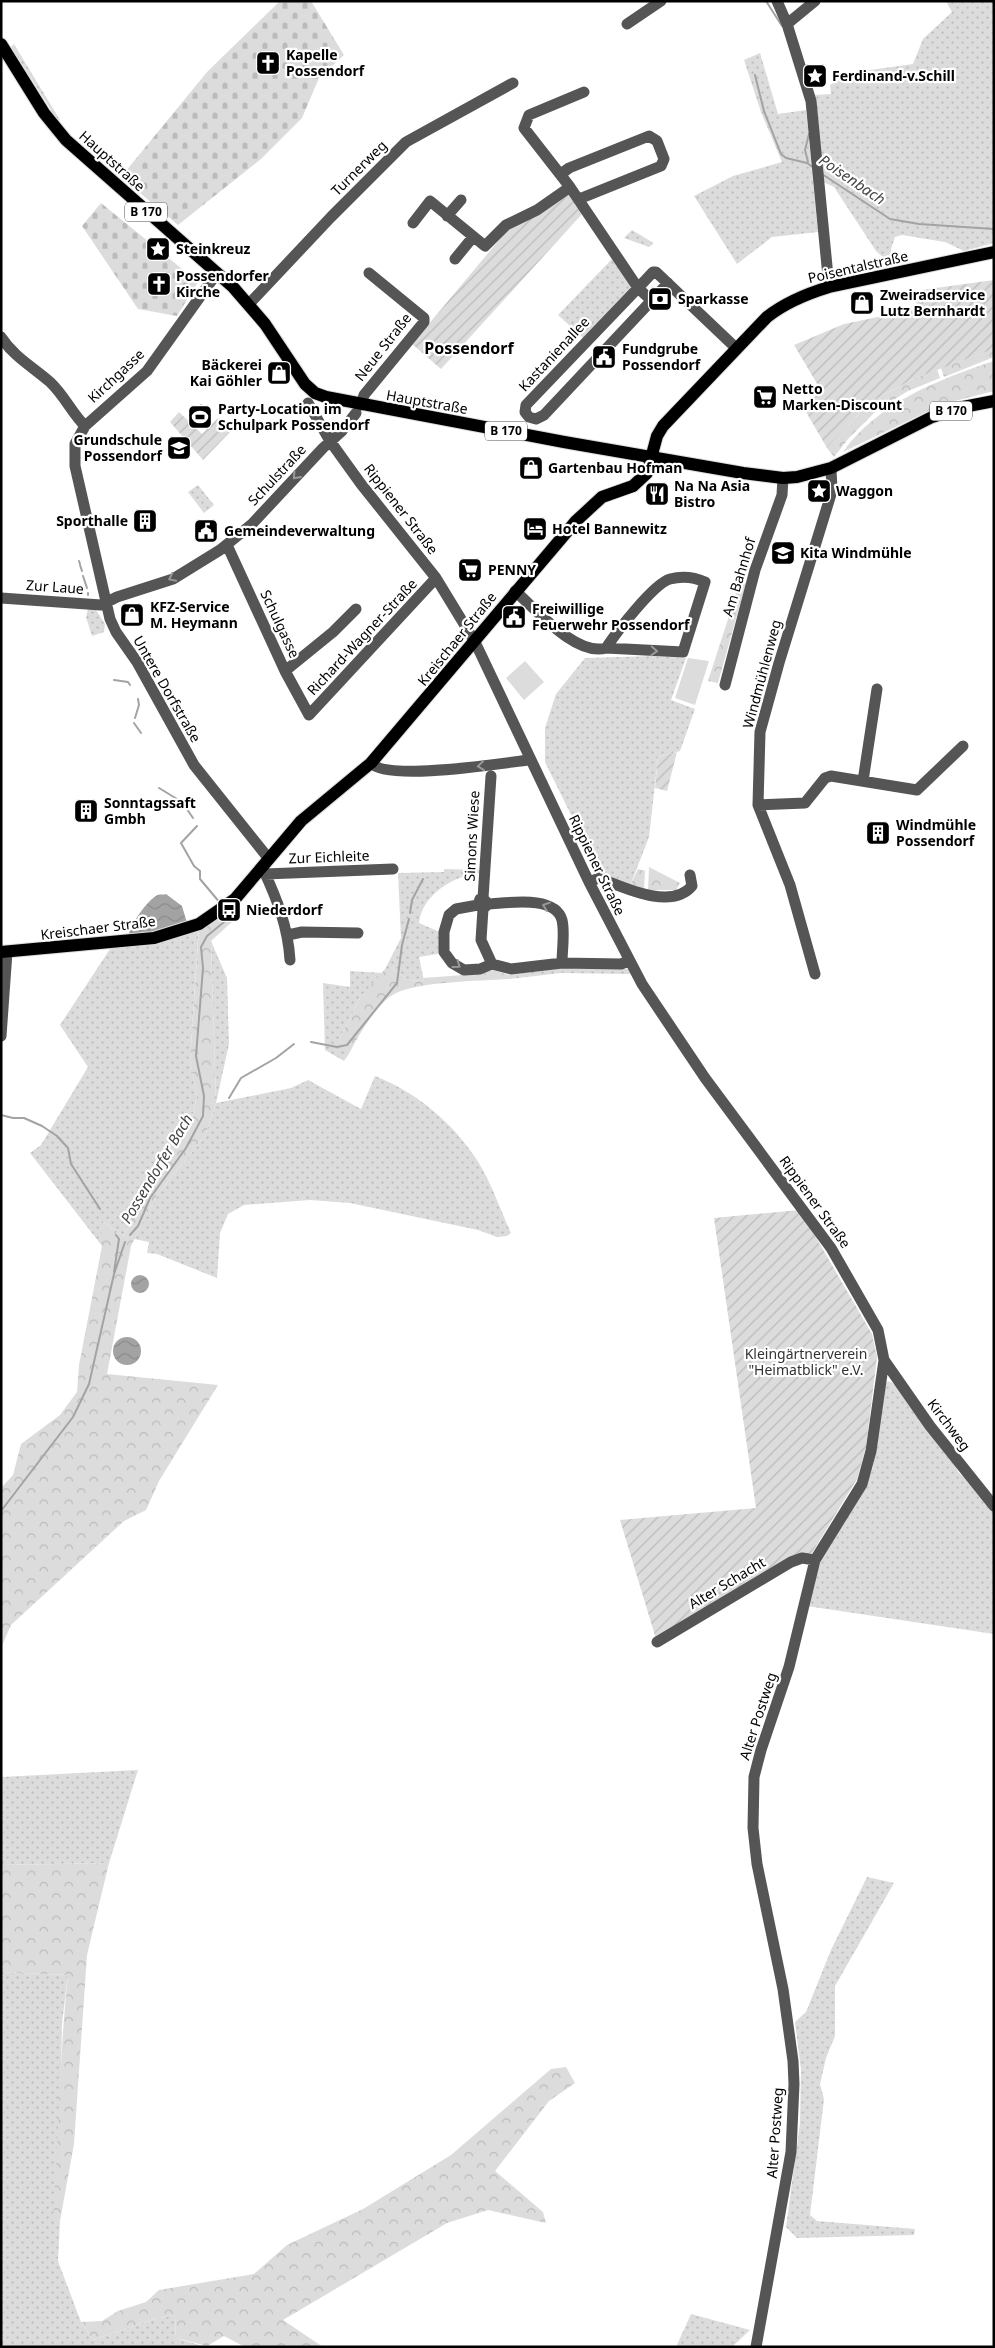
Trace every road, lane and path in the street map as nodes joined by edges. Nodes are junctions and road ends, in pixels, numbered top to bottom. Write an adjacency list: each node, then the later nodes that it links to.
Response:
1 (661, 1): 4 (street)
2 (777, 1): 5 (street)
3 (815, 1): 5 (street)
4 (627, 24)
5 (787, 24): 21 (street)
6 (1, 44): 18 (main road, Hauptstraße / B 170)
7 (513, 83): 24 (street, Turnerweg)
8 (584, 92): 9 (street)
9 (561, 174): 10 (street); 11 (street)
10 (570, 187): 11 (street); 15 (street)
11 (578, 199): 22 (street)
12 (461, 200): 13 (street)
13 (447, 216): 14 (street); 15 (street)
14 (413, 222)
15 (474, 237): 17 (street)
16 (994, 252): 21 (main road, Poisentalstraße)
17 (455, 259)
18 (216, 273): 24 (main road, Hauptstraße / B 170); 30 (street, Kirchgasse)
19 (369, 273): 29 (street, Neue Straße)
20 (668, 283): 22 (street); 23 (street, Kastanienallee); 26 (street)
21 (829, 287): 26 (main road, Poisentalstraße)
22 (638, 288): 23 (street); 23 (street, Kastanienallee)
23 (651, 300)
24 (249, 304): 29 (main road, Hauptstraße / B 170)
25 (1, 337): 30 (street)
26 (736, 348): 32 (main road, Poisentalstraße)
27 (994, 401): 33 (main road, Hauptstraße / B 170)
28 (308, 404): 31 (street, Rippiener Straße)
29 (359, 409): 31 (street, Schulstraße); 32 (main road, Hauptstraße / B 170)
30 (85, 426): 39 (street, Untere Dorfstraße)
31 (330, 441): 35 (street, Schulstraße, one-way to 35); 36 (street, Rippiener Straße)
32 (652, 457): 34 (main road, Hauptstraße / B 170); 37 (main road, Kreischaer Straße)
33 (831, 468): 34 (main road, Hauptstraße / B 170); 52 (street, Windmühlenweg)
34 (784, 478): 44 (street, Am Bahnhof)
35 (227, 545): 39 (street, Schulstraße, one-way to 39); 43 (street, Schulgasse)
36 (436, 578): 41 (street, Rippiener Straße); 46 (street, Richard-Wagner-Straße)
37 (515, 591): 41 (main road, Kreischaer Straße); 42 (street)
38 (1, 598): 39 (street, Zur Laue)
39 (106, 604): 53 (street, Untere Dorfstraße)
40 (356, 609): 43 (street)
41 (475, 642): 48 (street, Rippiener Straße); 49 (main road, Kreischaer Straße)
42 (606, 648): 42 (street, one-way to 42)
43 (285, 671): 46 (street, Schulgasse)
44 (725, 685)
45 (877, 689): 51 (street)
46 (309, 715)
47 (963, 746): 51 (street)
48 (529, 760): 49 (street, one-way to 49); 56 (street, Rippiener Straße)
49 (371, 763): 53 (main road, Kreischaer Straße)
50 (491, 776): 57 (street, Simons Wiese)
51 (863, 781): 52 (street)
52 (758, 805): 65 (street, Windmühlenweg)
53 (265, 867): 54 (street, Zur Eichleite); 59 (street); 60 (main road, Kreischaer Straße)
54 (394, 870)
55 (690, 875): 56 (street)
56 (588, 882): 62 (street, Rippiener Straße)
57 (483, 904): 63 (street, one-way to 57); 64 (street, Simons Wiese); 64 (street, one-way to 64)
58 (358, 933): 59 (street)
59 (288, 934): 61 (street)
60 (4, 952): 66 (street)
61 (290, 960)
62 (629, 961): 63 (street); 67 (street, Rippiener Straße)
63 (562, 963): 64 (street)
64 (492, 964)
65 (815, 974)
66 (1, 1036)
67 (884, 1360): 68 (street, Kirchweg); 69 (street, Alter Postweg)
68 (994, 1506)
69 (815, 1560): 70 (street, Alter Schacht); 71 (street, Alter Postweg)
70 (657, 1642)
71 (756, 2347)

